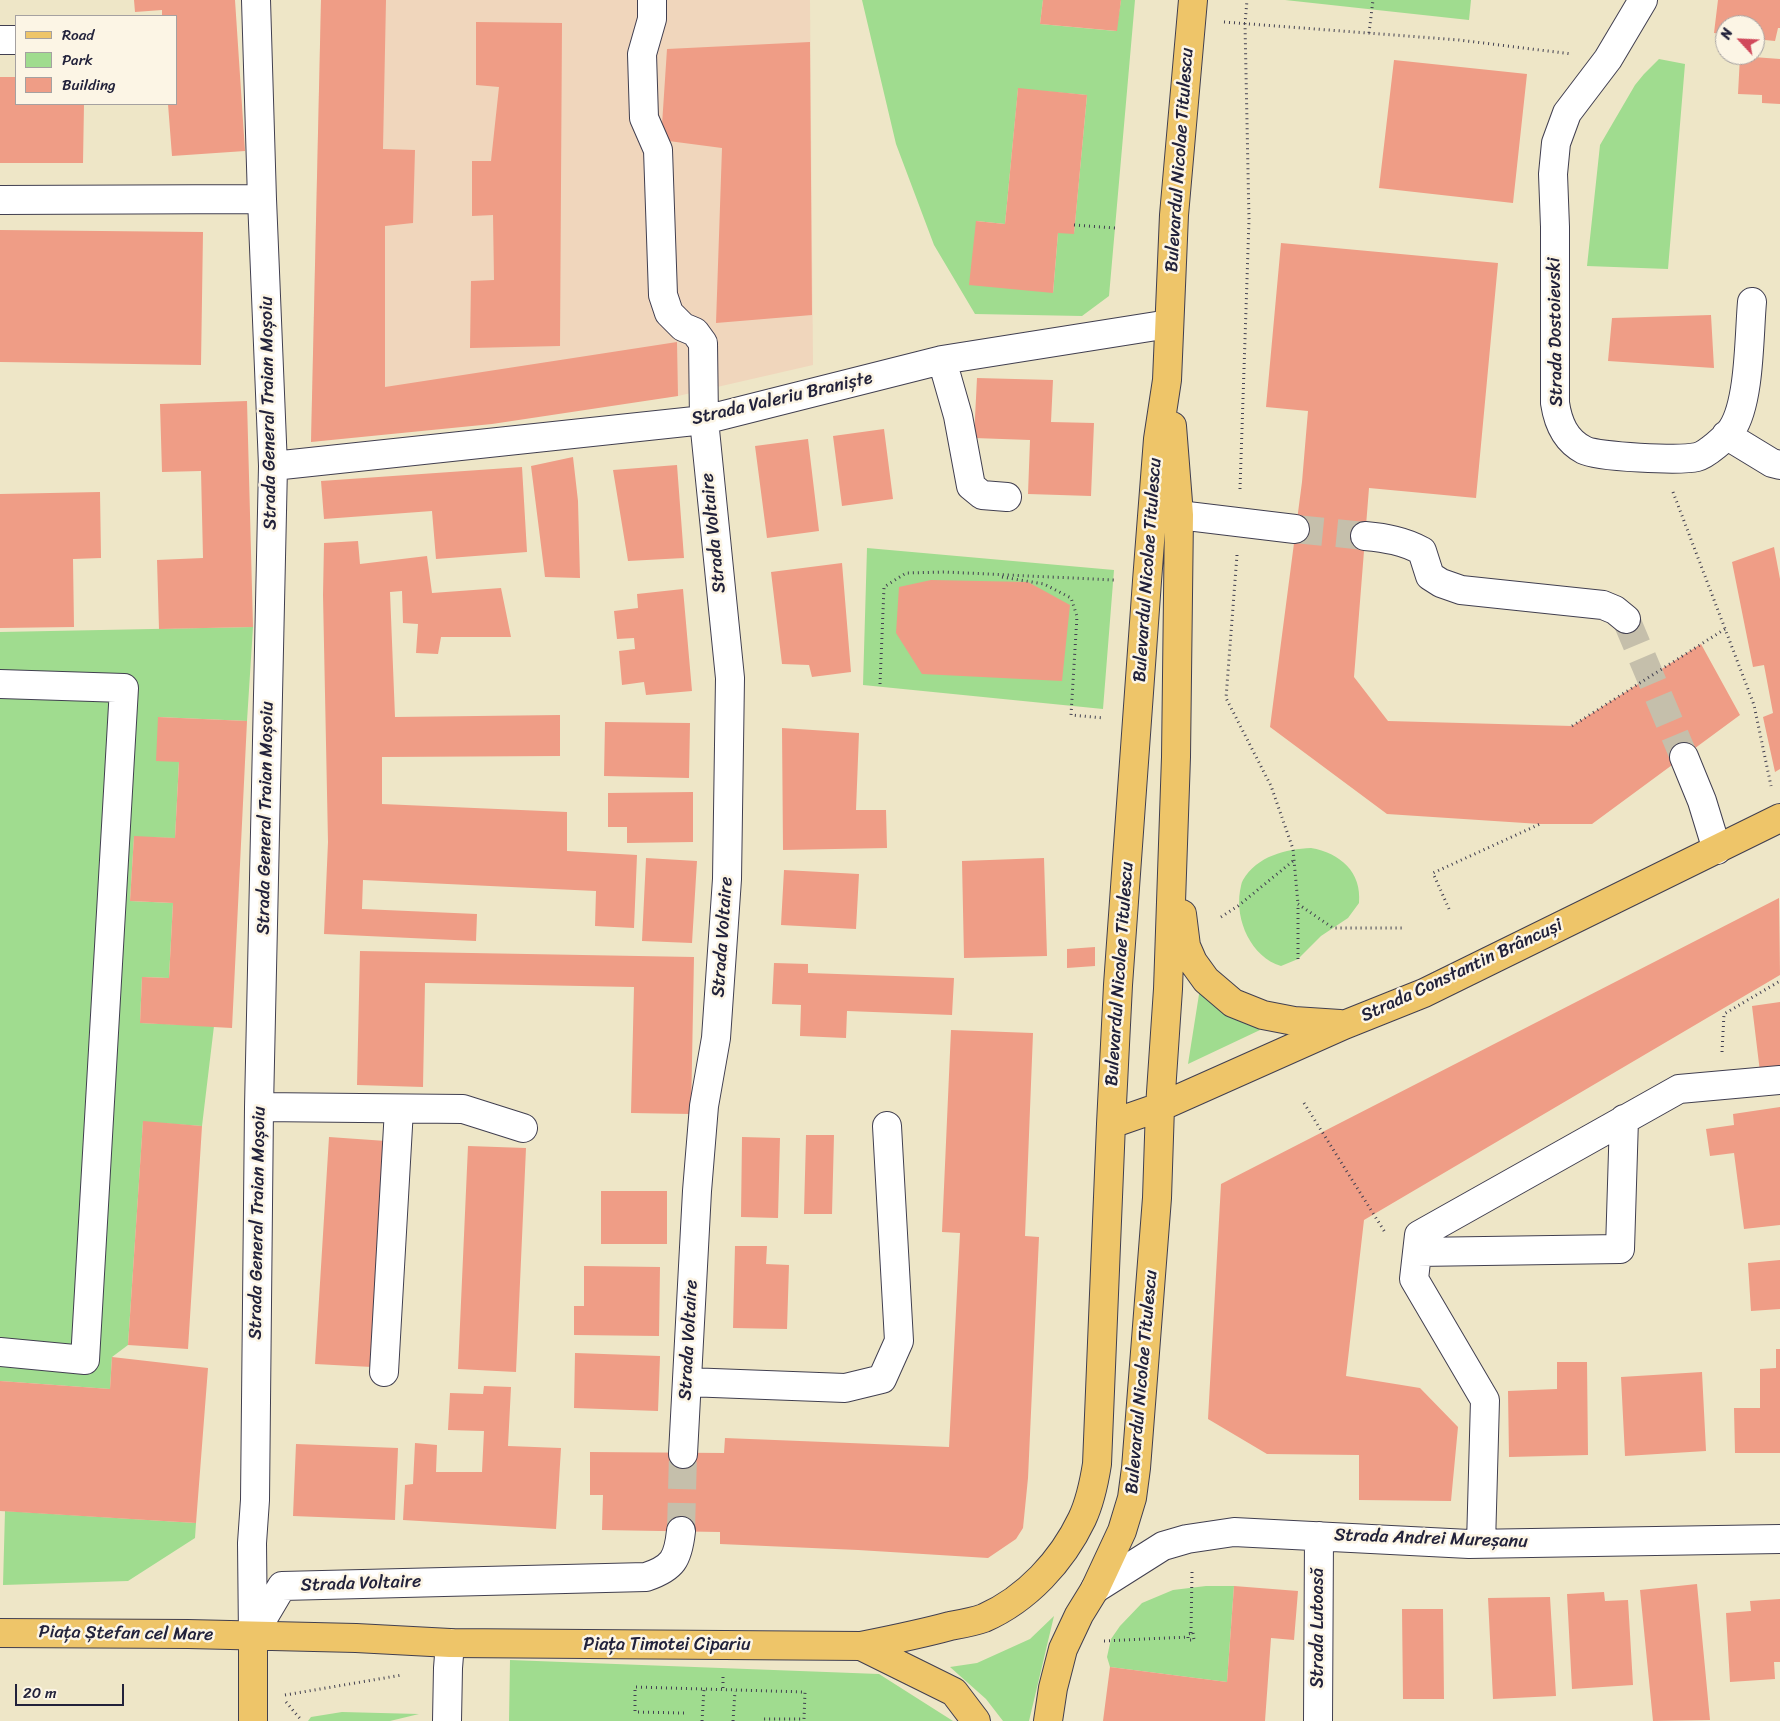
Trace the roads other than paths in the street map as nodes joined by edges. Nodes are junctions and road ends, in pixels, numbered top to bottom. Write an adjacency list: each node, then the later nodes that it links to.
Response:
1 (256, 0): 7 (street, Strada General Traian Moșoiu)
2 (652, 0): 13 (street, Strada Voltaire)
3 (1643, 0): 14 (street, Strada Dostoievski)
4 (1192, 10): 10 (main road, Bulevardul Nicolae Titulescu)
5 (0, 40): 6 (street)
6 (15, 40)
7 (262, 199): 8 (street); 16 (street, Strada General Traian Moșoiu)
8 (0, 200)
9 (1752, 302): 14 (street, Strada Dostoievski)
10 (1169, 324): 11 (street, Strada Valeriu Braniște); 12 (main road, Bulevardul Nicolae Titulescu)
11 (942, 360): 13 (street, Strada Valeriu Braniște); 17 (street)
12 (1167, 380): 18 (main road, Bulevardul Nicolae Titulescu); 33 (main road, Bulevardul Nicolae Titulescu)
13 (704, 420): 16 (street, Strada Valeriu Braniște); 39 (street, Strada Voltaire)
14 (1726, 435): 15 (street)
15 (1780, 465)
16 (274, 466): 29 (street, Strada General Traian Moșoiu)
17 (1007, 496)
18 (1179, 515): 19 (street); 25 (main road, Bulevardul Nicolae Titulescu)
19 (1295, 529)
20 (1365, 536): 21 (street)
21 (1626, 619)
22 (0, 684): 37 (street)
23 (1684, 757): 26 (street)
24 (1780, 818): 26 (main road, Strada Constantin Brâncuși)
25 (1172, 842): 27 (main road); 30 (main road, Bulevardul Nicolae Titulescu)
26 (1717, 850): 27 (main road, Strada Constantin Brâncuși)
27 (1344, 1025): 30 (main road, Strada Constantin Brâncuși)
28 (1780, 1080): 32 (street)
29 (260, 1107): 31 (street); 48 (street, Strada General Traian Moșoiu)
30 (1160, 1107): 33 (main road, Strada Constantin Brâncuși); 46 (main road, Bulevardul Nicolae Titulescu)
31 (399, 1109): 35 (street); 38 (street)
32 (1624, 1119): 36 (street); 36 (street)
33 (1111, 1124): 45 (main road, Bulevardul Nicolae Titulescu)
34 (887, 1126): 39 (street)
35 (523, 1128)
36 (1417, 1252): 44 (street)
37 (0, 1352)
38 (384, 1372)
39 (687, 1382): 40 (street, Strada Voltaire)
40 (682, 1454)
41 (681, 1531): 48 (street, Strada Voltaire)
42 (1319, 1536): 44 (street, Strada Andrei Mureșanu); 46 (street, Strada Andrei Mureșanu); 55 (street, Strada Lutoasă)
43 (1780, 1538): 44 (street, Strada Andrei Mureșanu)
44 (1481, 1544)
45 (1056, 1560): 50 (main road, Piața Timotei Cipariu)
46 (1096, 1589): 54 (main road, Bulevardul Nicolae Titulescu)
47 (0, 1633): 48 (main road, Piața Ștefan cel Mare)
48 (253, 1637): 49 (main road, Piața Timotei Cipariu); 51 (main road)
49 (450, 1643): 50 (main road, Piața Timotei Cipariu); 52 (street)
50 (861, 1646): 53 (main road)
51 (253, 1721)
52 (447, 1721)
53 (976, 1721)
54 (1048, 1721)
55 (1318, 1721)

